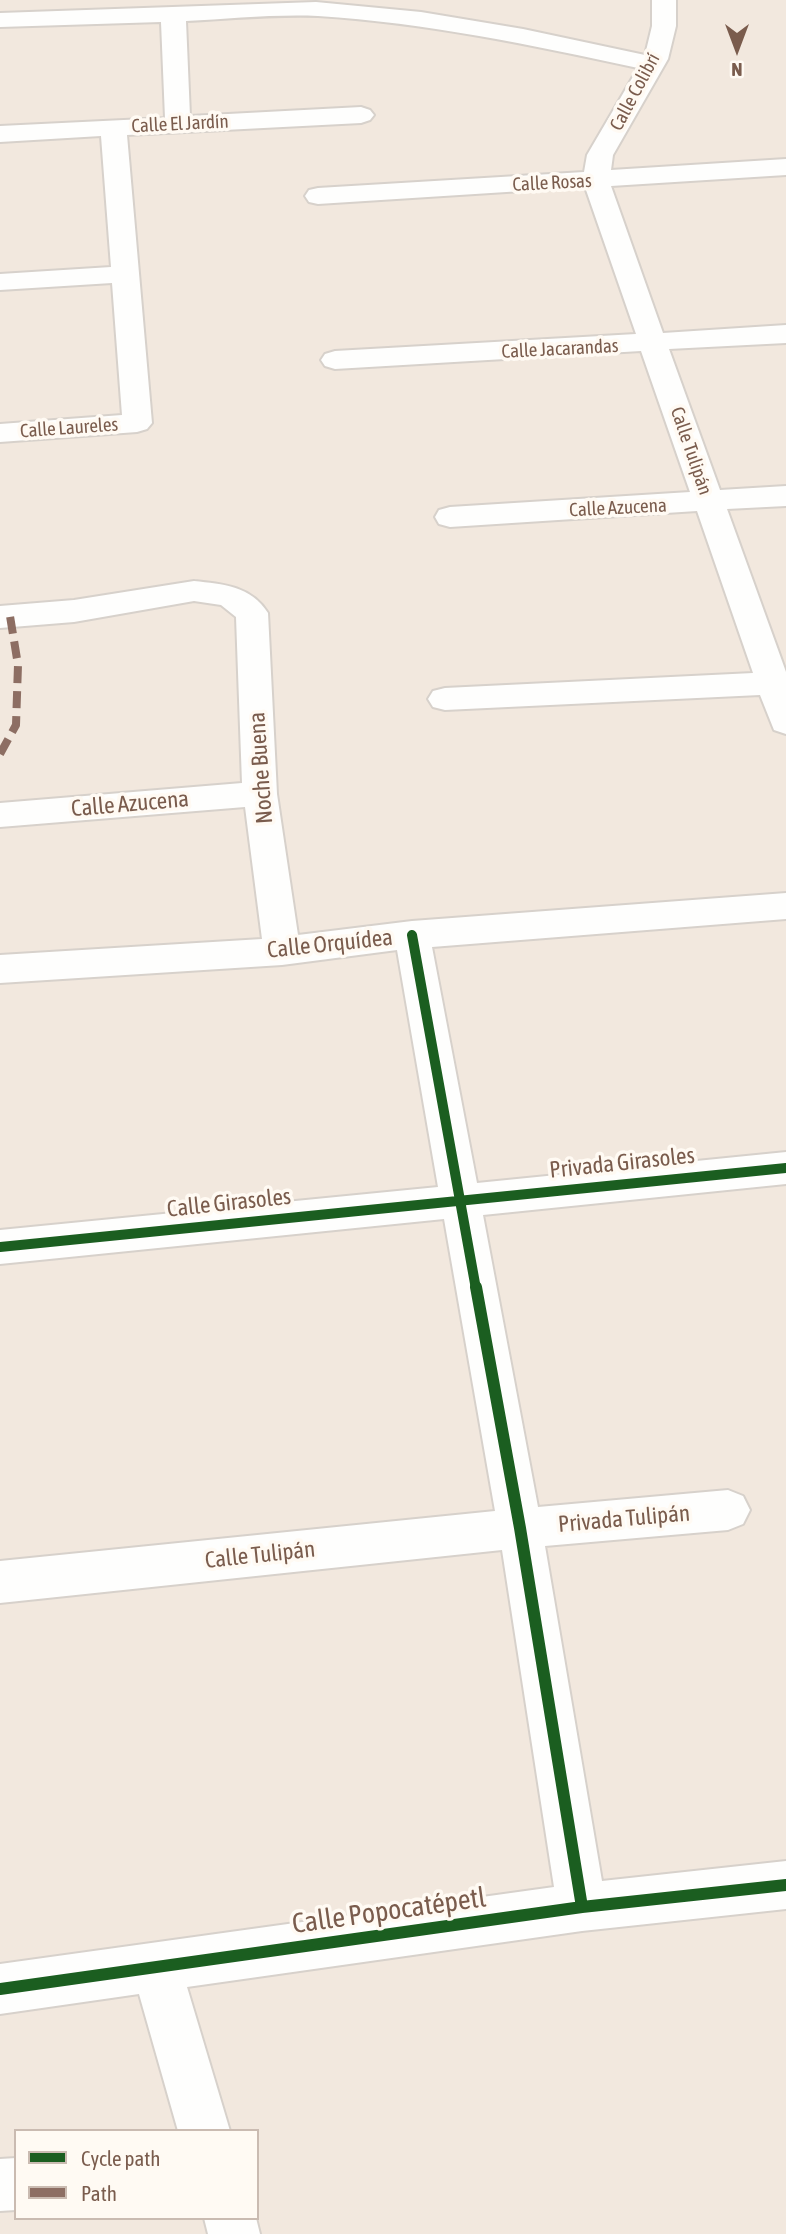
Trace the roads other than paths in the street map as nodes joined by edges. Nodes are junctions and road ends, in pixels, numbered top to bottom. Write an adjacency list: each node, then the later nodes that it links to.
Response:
1 (664, 0): 5 (street, Calle Colibrí)
2 (221, 5): 3 (street); 5 (street)
3 (173, 13): 4 (street); 7 (street)
4 (0, 20)
5 (653, 64): 11 (street, Calle Colibrí)
6 (361, 115): 7 (street, Calle El Jardín)
7 (178, 124): 8 (street, Calle El Jardín)
8 (113, 127): 9 (street, Calle El Jardín); 13 (street)
9 (0, 134)
10 (786, 167): 11 (street, Calle Rosas)
11 (596, 181): 12 (street, Calle Rosas); 16 (street, Calle Tulipán)
12 (318, 196)
13 (125, 274): 14 (street); 18 (street, Calle Laureles)
14 (0, 282)
15 (786, 334): 16 (street, Calle Jacarandas)
16 (653, 344): 17 (street, Calle Jacarandas); 20 (street, Calle Tulipán)
17 (335, 360)
18 (0, 433)
19 (786, 496): 20 (street, Calle Azucena)
20 (709, 503): 21 (street, Calle Azucena); 23 (street, Calle Tulipán)
21 (450, 517)
22 (0, 617): 26 (street, Noche Buena)
23 (780, 684): 24 (street); 25 (street, Calle Tulipán)
24 (445, 699)
25 (786, 722)
26 (260, 794): 27 (street, Calle Azucena); 30 (street, Noche Buena)
27 (0, 815)
28 (786, 906): 29 (street, Calle Orquídea)
29 (412, 935): 30 (street, Calle Orquídea); 33 (street)
30 (282, 951): 31 (street, Calle Orquídea)
31 (0, 969)
32 (786, 1168): 33 (street, Privada Girasoles)
33 (461, 1200): 34 (street, Calle Girasoles); 36 (street)
34 (0, 1247)
35 (728, 1510): 36 (street, Privada Tulipán)
36 (520, 1528): 37 (street, Calle Tulipán); 39 (street)
37 (0, 1582)
38 (786, 1885): 39 (street, Calle Popocatépetl)
39 (582, 1907): 40 (street, Calle Popocatépetl)
40 (156, 1968): 41 (street, Calle Popocatépetl); 42 (street)
41 (0, 1989)
42 (203, 2129)

